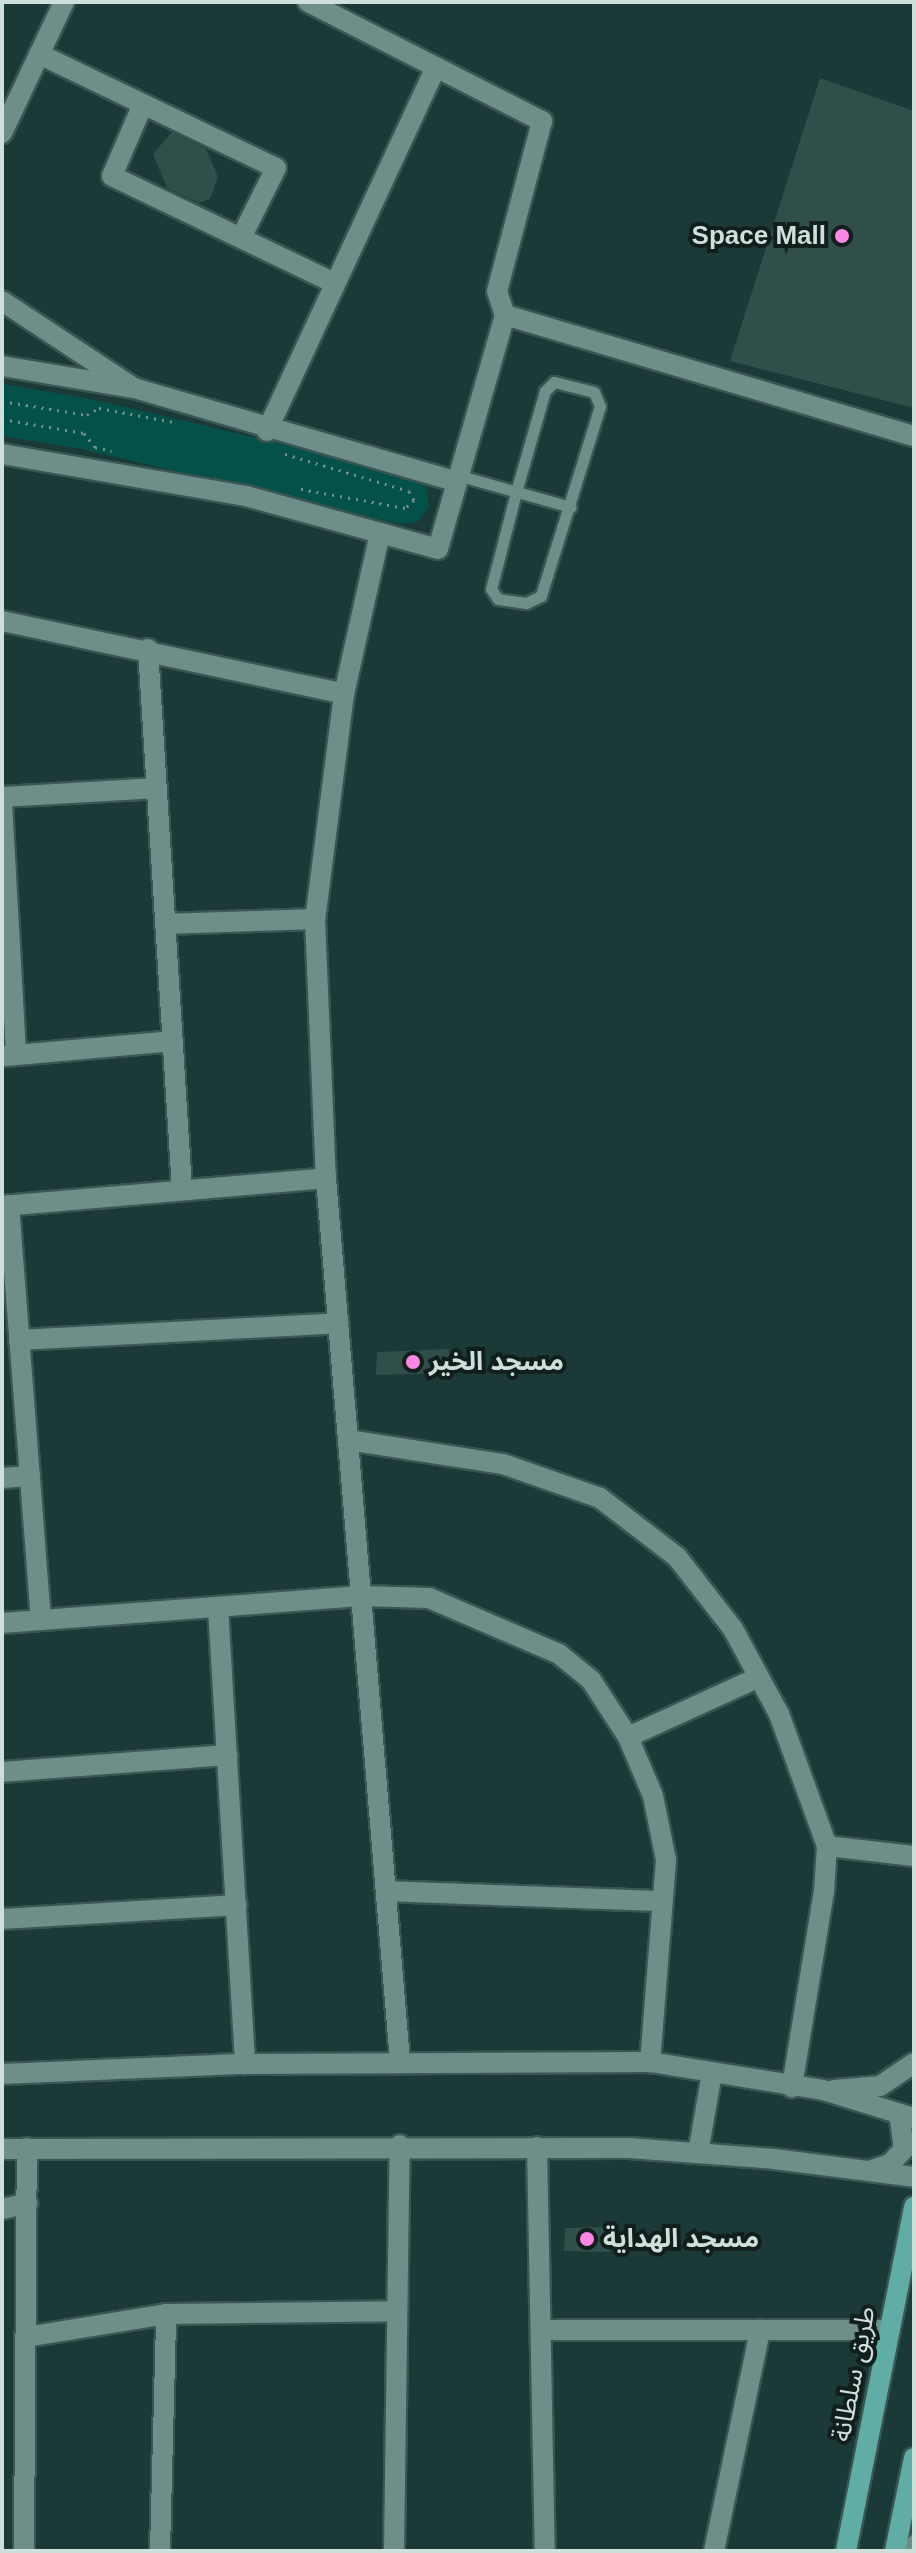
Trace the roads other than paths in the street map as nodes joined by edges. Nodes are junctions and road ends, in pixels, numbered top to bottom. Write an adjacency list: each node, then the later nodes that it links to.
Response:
1 (64, 2): 3 (street)
2 (308, 2): 4 (street)
3 (39, 54): 5 (street); 6 (street)
4 (436, 67): 8 (street); 10 (street)
5 (143, 104): 7 (street); 7 (street)
6 (2, 133)
7 (241, 238): 8 (street)
8 (334, 283): 13 (street)
9 (2, 301): 12 (street)
10 (505, 315): 14 (street); 16 (street)
11 (2, 366): 12 (street)
12 (134, 388): 13 (street)
13 (267, 431): 16 (street)
14 (914, 436)
15 (2, 454): 19 (street)
16 (456, 478): 17 (lane); 19 (street)
17 (516, 492): 18 (lane); 18 (lane); 18 (lane)
18 (571, 507)
19 (380, 533): 22 (street)
20 (2, 621): 21 (street)
21 (148, 649): 22 (street); 23 (street)
22 (344, 694): 25 (street)
23 (157, 788): 24 (street); 26 (street)
24 (2, 800): 28 (street)
25 (315, 919): 26 (street); 29 (street)
26 (165, 924): 27 (street)
27 (172, 1041): 28 (street); 30 (street)
28 (9, 1056)
29 (326, 1178): 30 (street); 32 (street)
30 (182, 1190): 31 (street)
31 (5, 1205): 33 (street)
32 (339, 1323): 33 (street); 34 (street)
33 (19, 1340): 35 (street)
34 (348, 1440): 37 (street); 41 (street)
35 (30, 1476): 36 (street); 39 (street)
36 (2, 1478)
37 (361, 1596): 38 (street); 42 (street); 47 (street)
38 (218, 1607): 39 (street); 43 (street)
39 (41, 1620): 40 (street)
40 (2, 1623)
41 (759, 1677): 42 (street); 45 (street)
42 (628, 1737): 48 (street)
43 (227, 1755): 44 (street); 49 (street)
44 (2, 1772)
45 (827, 1846): 46 (street); 57 (street)
46 (914, 1856)
47 (386, 1891): 48 (street); 51 (street)
48 (662, 1901): 52 (street)
49 (237, 1905): 50 (street); 54 (street)
50 (2, 1919)
51 (400, 2061): 52 (street); 54 (street)
52 (650, 2062): 55 (street)
53 (914, 2063): 58 (street)
54 (245, 2064): 56 (street)
55 (712, 2073): 57 (street); 64 (street)
56 (2, 2074)
57 (792, 2087): 58 (street)
58 (823, 2090): 59 (street)
59 (907, 2117): 65 (street)
60 (400, 2145): 61 (street); 62 (street); 70 (street)
61 (537, 2147): 64 (street); 72 (street)
62 (27, 2148): 63 (street); 67 (street)
63 (2, 2149)
64 (698, 2153): 65 (street)
65 (872, 2170): 66 (street)
66 (914, 2177)
67 (27, 2203): 69 (street); 75 (street)
68 (914, 2207): 74 (main road, طريق سلطانة)
69 (2, 2209)
70 (397, 2311): 71 (street); 80 (street)
71 (166, 2314): 75 (street); 79 (street)
72 (541, 2330): 73 (street); 81 (street)
73 (760, 2330): 74 (street); 82 (street)
74 (890, 2330): 83 (main road, طريق سلطانة)
75 (26, 2337): 78 (street)
76 (914, 2458): 84 (main road)
77 (914, 2539): 85 (lane)
78 (24, 2551)
79 (160, 2551)
80 (394, 2551)
81 (545, 2551)
82 (714, 2551)
83 (846, 2551)
84 (895, 2551)
85 (903, 2551)

